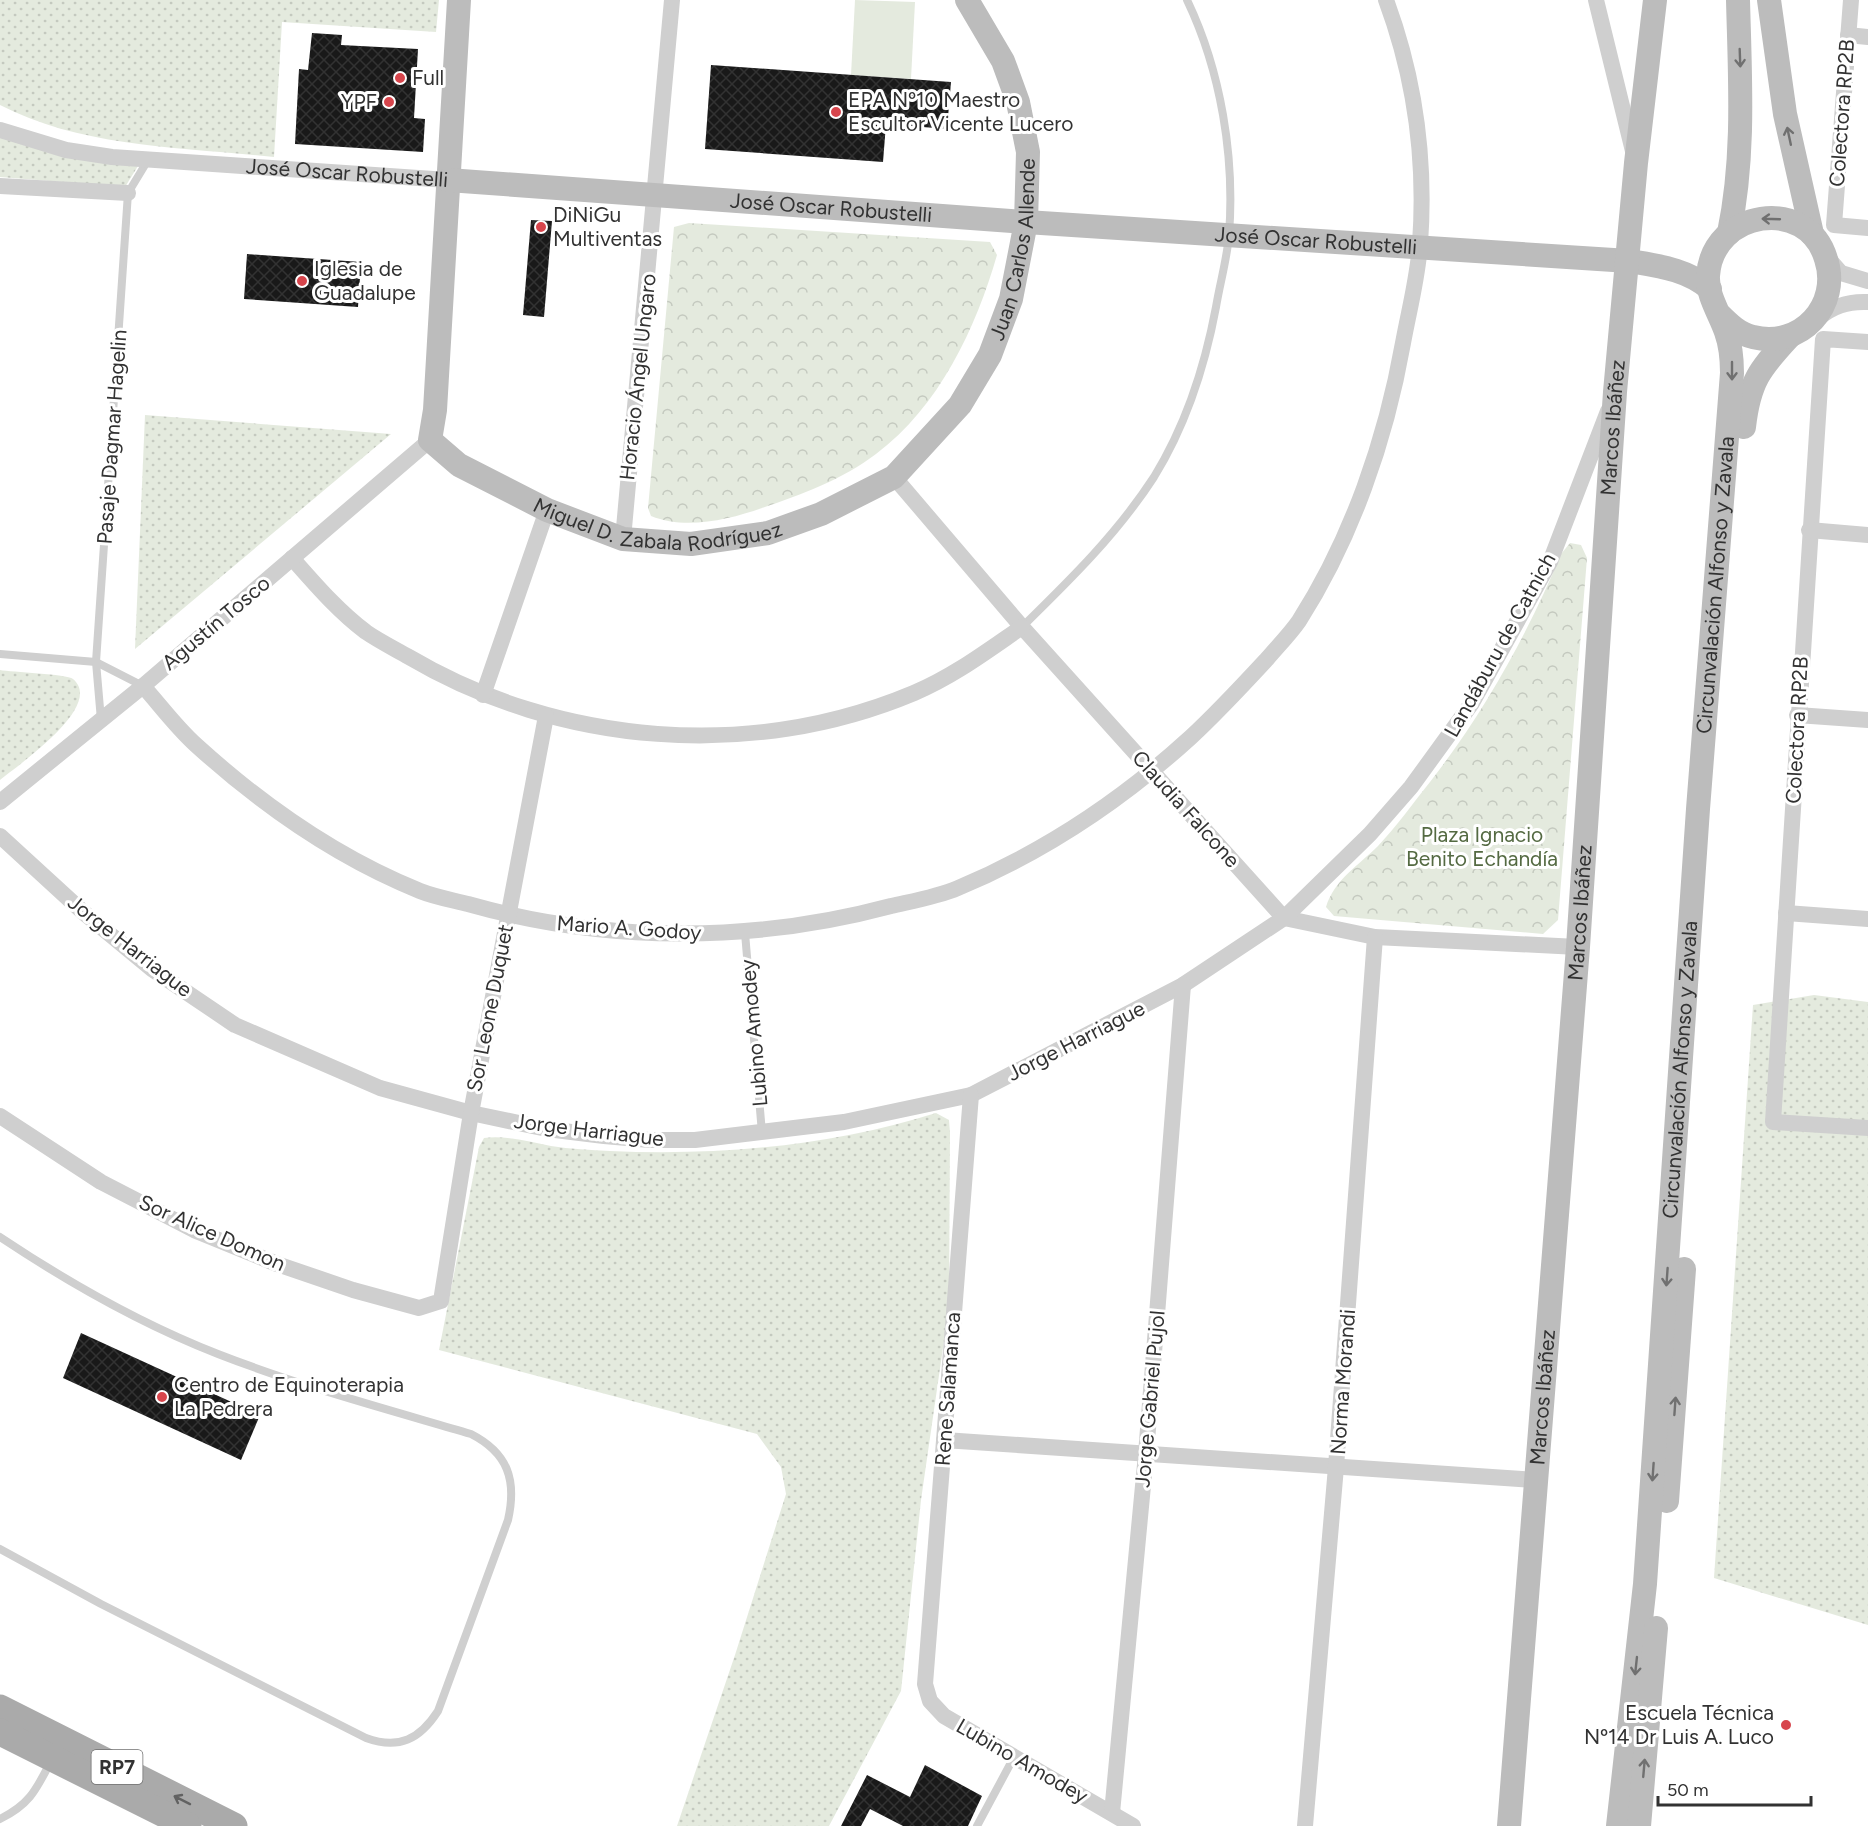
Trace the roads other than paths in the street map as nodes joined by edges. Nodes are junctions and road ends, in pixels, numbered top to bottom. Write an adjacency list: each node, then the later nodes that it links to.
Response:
1 (459, 0): 16 (street)
2 (672, 0): 19 (street, Horacio Ángel Ungaro)
3 (967, 0): 20 (street, Juan Carlos Allende)
4 (1187, 0): 24 (lane)
5 (1386, 0): 25 (street, Mario A. Godoy)
6 (1596, 0): 15 (street)
7 (1655, 0): 15 (street, Marcos Ibáñez)
8 (1738, 0): 23 (street, one-way to 23)
9 (1769, 0): 22 (street, one-way to 9)
10 (1851, 0): 11 (street, Colectora RP2B)
11 (1848, 35): 12 (street); 22 (street, Colectora RP2B)
12 (1868, 37)
13 (0, 130): 14 (street, José Oscar Robustelli)
14 (148, 160): 16 (street, José Oscar Robustelli); 18 (lane, Pasaje Dagmar Hagelin)
15 (1636, 164): 28 (street, Marcos Ibáñez)
16 (448, 180): 19 (street, José Oscar Robustelli); 38 (street)
17 (0, 186): 18 (street)
18 (128, 193): 47 (lane, Pasaje Dagmar Hagelin)
19 (656, 194): 20 (street, José Oscar Robustelli); 43 (street, Horacio Ángel Ungaro)
20 (1026, 222): 24 (street, José Oscar Robustelli); 39 (street, Juan Carlos Allende)
21 (1868, 228): 22 (street)
22 (1823, 230): 23 (street, one-way to 23); 27 (street)
23 (1729, 233): 26 (street)
24 (1229, 236): 25 (street, José Oscar Robustelli); 45 (lane)
25 (1420, 248): 28 (street, José Oscar Robustelli); 54 (street, Mario A. Godoy)
26 (1714, 254): 29 (street); 31 (street)
27 (1825, 255): 30 (street); 34 (street)
28 (1629, 261): 29 (street, José Oscar Robustelli); 37 (street, Marcos Ibáñez)
29 (1665, 267): 31 (street)
30 (1868, 280)
31 (1710, 289): 33 (street)
32 (1868, 302): 34 (street)
33 (1719, 314): 35 (street); 90 (street, Circunvalación Alfonso y Zavala, one-way to 90)
34 (1818, 330): 35 (street); 36 (street); 41 (street, Colectora RP2B)
35 (1790, 336): 91 (street, Circunvalación Alfonso y Zavala, one-way to 35)
36 (1868, 342)
37 (1615, 392): 59 (street, Landáburu de Catnich); 63 (street, Marcos Ibáñez)
38 (430, 440): 40 (street, Miguel D. Zabala Rodríguez); 44 (street, Agustín Tosco)
39 (894, 477): 43 (street, Miguel D. Zabala Rodríguez); 45 (street, Claudia Falcone)
40 (547, 510): 43 (street, Miguel D. Zabala Rodríguez); 49 (street)
41 (1809, 530): 42 (street); 50 (street, Colectora RP2B)
42 (1868, 535)
43 (623, 538)
44 (292, 558): 48 (street, Agustín Tosco); 49 (street)
45 (1022, 627): 51 (street); 54 (street, Claudia Falcone)
46 (0, 654): 47 (lane)
47 (96, 662): 48 (lane); 52 (lane, Pasaje Dagmar Hagelin)
48 (142, 686): 52 (street, Agustín Tosco); 58 (street, Mario A. Godoy)
49 (483, 695): 51 (street)
50 (1797, 715): 53 (street); 57 (street, Colectora RP2B)
51 (546, 716): 58 (street, Sor Leone Duquet)
52 (101, 720): 55 (street, Agustín Tosco)
53 (1868, 720)
54 (1153, 771): 59 (street, Claudia Falcone); 61 (street, Mario A. Godoy)
55 (0, 802)
56 (0, 836): 66 (street, Jorge Harriague)
57 (1786, 913): 60 (street); 68 (street, Colectora RP2B)
58 (508, 915): 61 (street, Mario A. Godoy); 66 (street, Sor Leone Duquet)
59 (1284, 918): 62 (street); 64 (street, Jorge Harriague)
60 (1868, 919)
61 (746, 933): 69 (lane, Lubino Amodey)
62 (1375, 937): 63 (street); 74 (street, Norma Morandi)
63 (1578, 946): 75 (street, Marcos Ibáñez)
64 (1183, 985): 65 (street, Jorge Harriague); 73 (street, Jorge Gabriel Pujol)
65 (971, 1095): 69 (street, Jorge Harriague); 72 (street, Rene Salamanca)
66 (471, 1113): 69 (street, Jorge Harriague); 71 (street, Sor Leone Duquet)
67 (0, 1116): 71 (street, Sor Alice Domon)
68 (1868, 1128)
69 (762, 1133)
70 (0, 1237): 76 (lane)
71 (441, 1301)
72 (944, 1440): 73 (street); 77 (street, Rene Salamanca)
73 (1146, 1454): 74 (street); 82 (street, Jorge Gabriel Pujol)
74 (1336, 1467): 75 (street); 88 (street, Norma Morandi)
75 (1536, 1480): 89 (street, Marcos Ibáñez)
76 (0, 1549)
77 (925, 1684): 80 (street, Lubino Amodey)
78 (0, 1708): 85 (main road, RP7, one-way to 78)
79 (0, 1732): 81 (main road, RP7)
80 (1014, 1757): 82 (street, Lubino Amodey); 86 (lane)
81 (52, 1758): 83 (lane); 84 (main road, RP7)
82 (1112, 1813): 87 (street, Lubino Amodey)
83 (0, 1819)
84 (188, 1826)
85 (234, 1826)
86 (978, 1826)
87 (1133, 1826)
88 (1305, 1826)
89 (1509, 1826)
90 (1618, 1826)
91 (1639, 1826)

